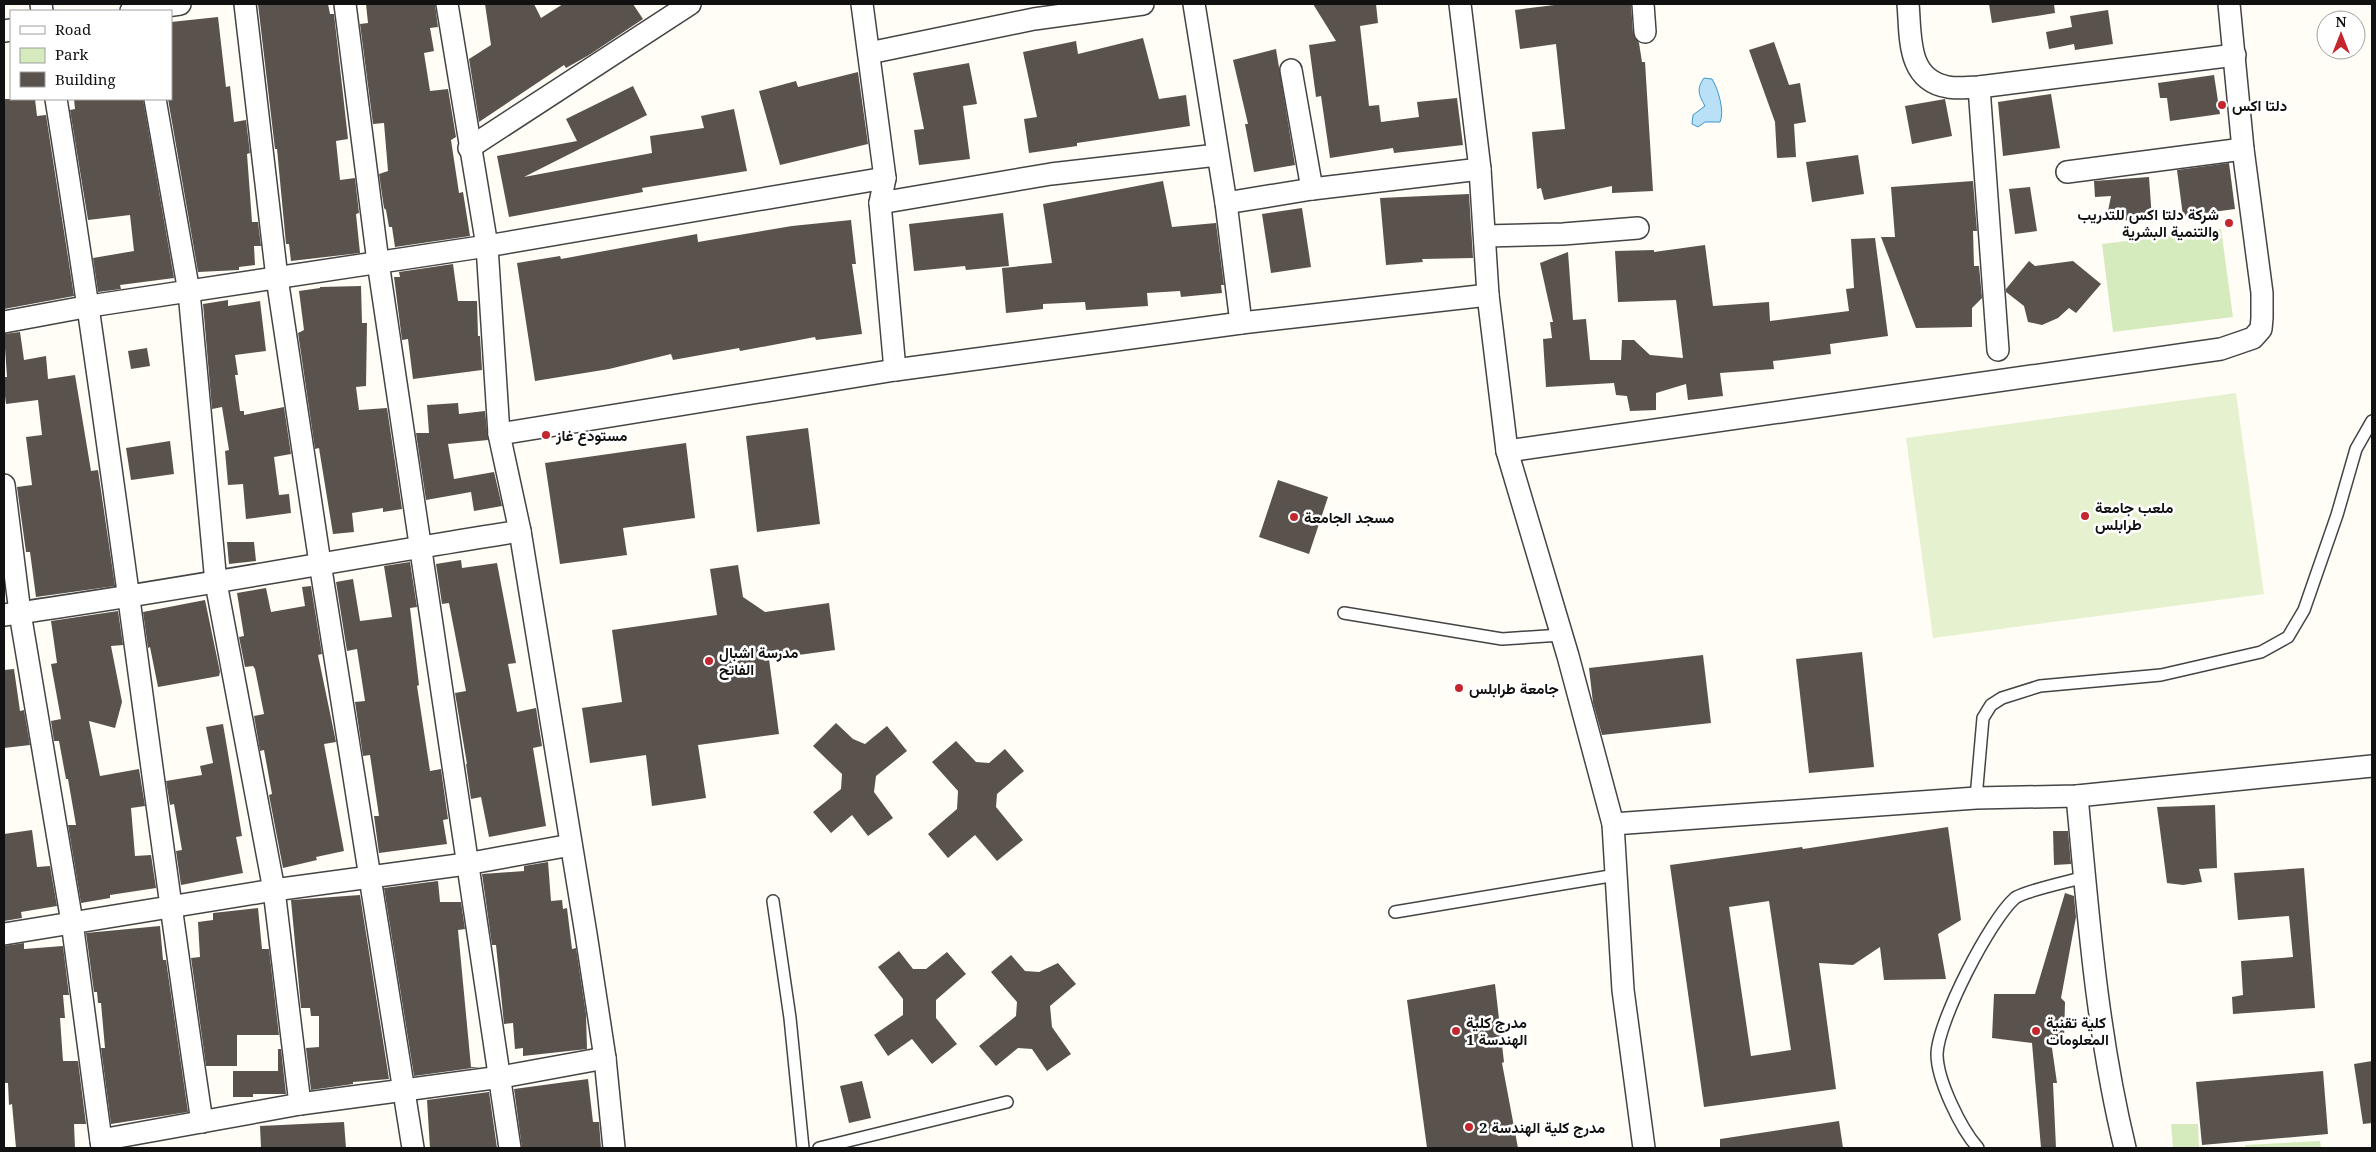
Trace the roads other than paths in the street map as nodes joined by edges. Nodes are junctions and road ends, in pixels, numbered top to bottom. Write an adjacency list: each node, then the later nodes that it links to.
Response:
1 (180, 4): 13 (street)
2 (245, 4): 34 (street)
3 (345, 4): 33 (street)
4 (446, 4): 21 (street)
5 (690, 4): 21 (street)
6 (862, 4): 15 (street)
7 (1144, 4): 15 (street)
8 (1194, 4): 23 (street)
9 (1460, 4): 24 (street)
10 (1643, 4): 14 (street)
11 (1908, 4): 18 (street)
12 (2229, 4): 16 (street)
13 (137, 9)
14 (1645, 32)
15 (869, 53): 26 (street)
16 (2236, 55): 18 (street); 22 (street)
17 (1291, 70): 27 (street)
18 (1979, 87): 40 (street)
19 (56, 100): 37 (street)
20 (155, 100): 35 (street)
21 (469, 148): 32 (street)
22 (2243, 149): 25 (street); 44 (street)
23 (1217, 155): 28 (street); 29 (street)
24 (1480, 169): 27 (street); 31 (street)
25 (2066, 172)
26 (885, 178): 28 (street); 32 (street)
27 (1312, 189): 29 (street)
28 (880, 203): 41 (street)
29 (1226, 203): 39 (street)
30 (1638, 228): 31 (street)
31 (1485, 236): 36 (street)
32 (487, 246): 33 (street); 43 (street)
33 (378, 262): 34 (street); 47 (street)
34 (277, 278): 35 (street); 48 (street)
35 (189, 292): 37 (street); 49 (street)
36 (1488, 295): 39 (street); 44 (street)
37 (90, 306): 38 (street); 50 (street)
38 (4, 322)
39 (1241, 324): 41 (street)
40 (1998, 350)
41 (895, 370): 43 (street)
42 (2372, 421): 56 (lane)
43 (499, 434): 46 (street)
44 (1507, 451): 53 (street)
45 (4, 485): 52 (street)
46 (520, 531): 47 (street); 58 (street)
47 (421, 547): 48 (street); 59 (street)
48 (320, 563): 49 (street); 61 (street)
49 (216, 583): 50 (street); 63 (street)
50 (128, 597): 52 (street); 65 (street)
51 (1344, 613): 53 (lane)
52 (12, 614): 67 (street)
53 (1561, 635): 57 (street)
54 (2372, 766): 55 (street)
55 (2077, 796): 56 (street); 62 (street)
56 (1976, 798): 57 (street)
57 (1613, 824): 60 (street)
58 (571, 845): 59 (street); 69 (street)
59 (466, 864): 61 (street); 70 (street)
60 (1616, 875): 66 (lane); 81 (street)
61 (369, 876): 63 (street); 71 (street)
62 (2085, 877): 82 (lane); 83 (street)
63 (274, 890): 65 (street); 73 (street)
64 (773, 901): 79 (lane)
65 (170, 908): 67 (street); 74 (street)
66 (1395, 912)
67 (72, 922): 68 (street); 75 (street)
68 (4, 934)
69 (605, 1058): 70 (street); 78 (street)
70 (501, 1077): 71 (street); 77 (street)
71 (405, 1089): 73 (street); 76 (street)
72 (1008, 1102): 80 (lane)
73 (300, 1104): 74 (street)
74 (202, 1122): 75 (street)
75 (101, 1144)
76 (412, 1148)
77 (510, 1148)
78 (614, 1148)
79 (803, 1148)
80 (819, 1148)
81 (1644, 1148)
82 (1978, 1148)
83 (2126, 1148)

